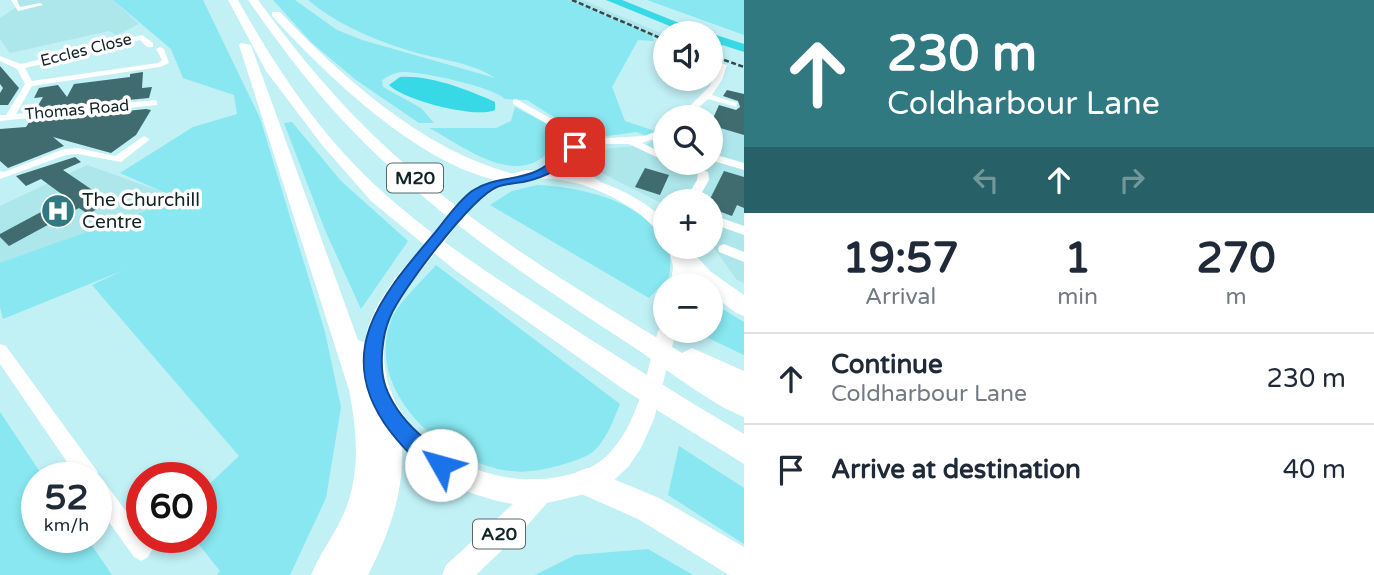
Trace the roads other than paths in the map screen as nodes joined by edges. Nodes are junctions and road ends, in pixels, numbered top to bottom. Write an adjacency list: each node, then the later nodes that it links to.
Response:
1 (14, 0): 4 (street)
2 (231, 0): 38 (highway, M20); 46 (highway, M20)
3 (255, 0): 29 (highway, M20); 39 (highway, M20)
4 (40, 5)
5 (149, 45): 9 (street, Eccles Close)
6 (160, 49): 11 (street)
7 (1, 60): 9 (street)
8 (723, 65): 10 (street)
9 (20, 67): 11 (street)
10 (723, 75)
11 (29, 84): 18 (street)
12 (710, 91): 13 (street)
13 (706, 96): 16 (street); 17 (street)
14 (516, 102): 22 (street)
15 (154, 103): 18 (street, Thomas Road)
16 (697, 105)
17 (734, 105)
18 (5, 118)
19 (144, 139): 27 (street)
20 (653, 140): 21 (street)
21 (633, 142): 22 (street); 23 (street)
22 (587, 143): 24 (street)
23 (653, 152)
24 (568, 153): 28 (street); 30 (street)
25 (723, 160): 26 (street)
26 (744, 167)
27 (1, 175)
28 (539, 175): 29 (main road); 30 (main road)
29 (511, 178): 42 (main road)
30 (597, 184): 31 (main road)
31 (653, 219)
32 (723, 223): 33 (street)
33 (744, 231)
34 (724, 249): 35 (street)
35 (744, 257)
36 (688, 259): 37 (highway)
37 (744, 307)
38 (340, 316): 42 (highway, M20); 53 (highway, M20)
39 (611, 320): 43 (highway, M20); 44 (highway, M20)
40 (663, 343): 48 (main road)
41 (0, 351): 47 (street)
42 (375, 382): 45 (main road)
43 (744, 383)
44 (744, 405)
45 (387, 410): 49 (main road); 54 (main road)
46 (744, 450)
47 (79, 462)
48 (587, 482): 49 (main road); 52 (highway)
49 (540, 492): 55 (main road, A20)
50 (112, 509): 51 (street)
51 (126, 529)
52 (744, 566)
53 (327, 575)
54 (354, 575)
55 (456, 575)

